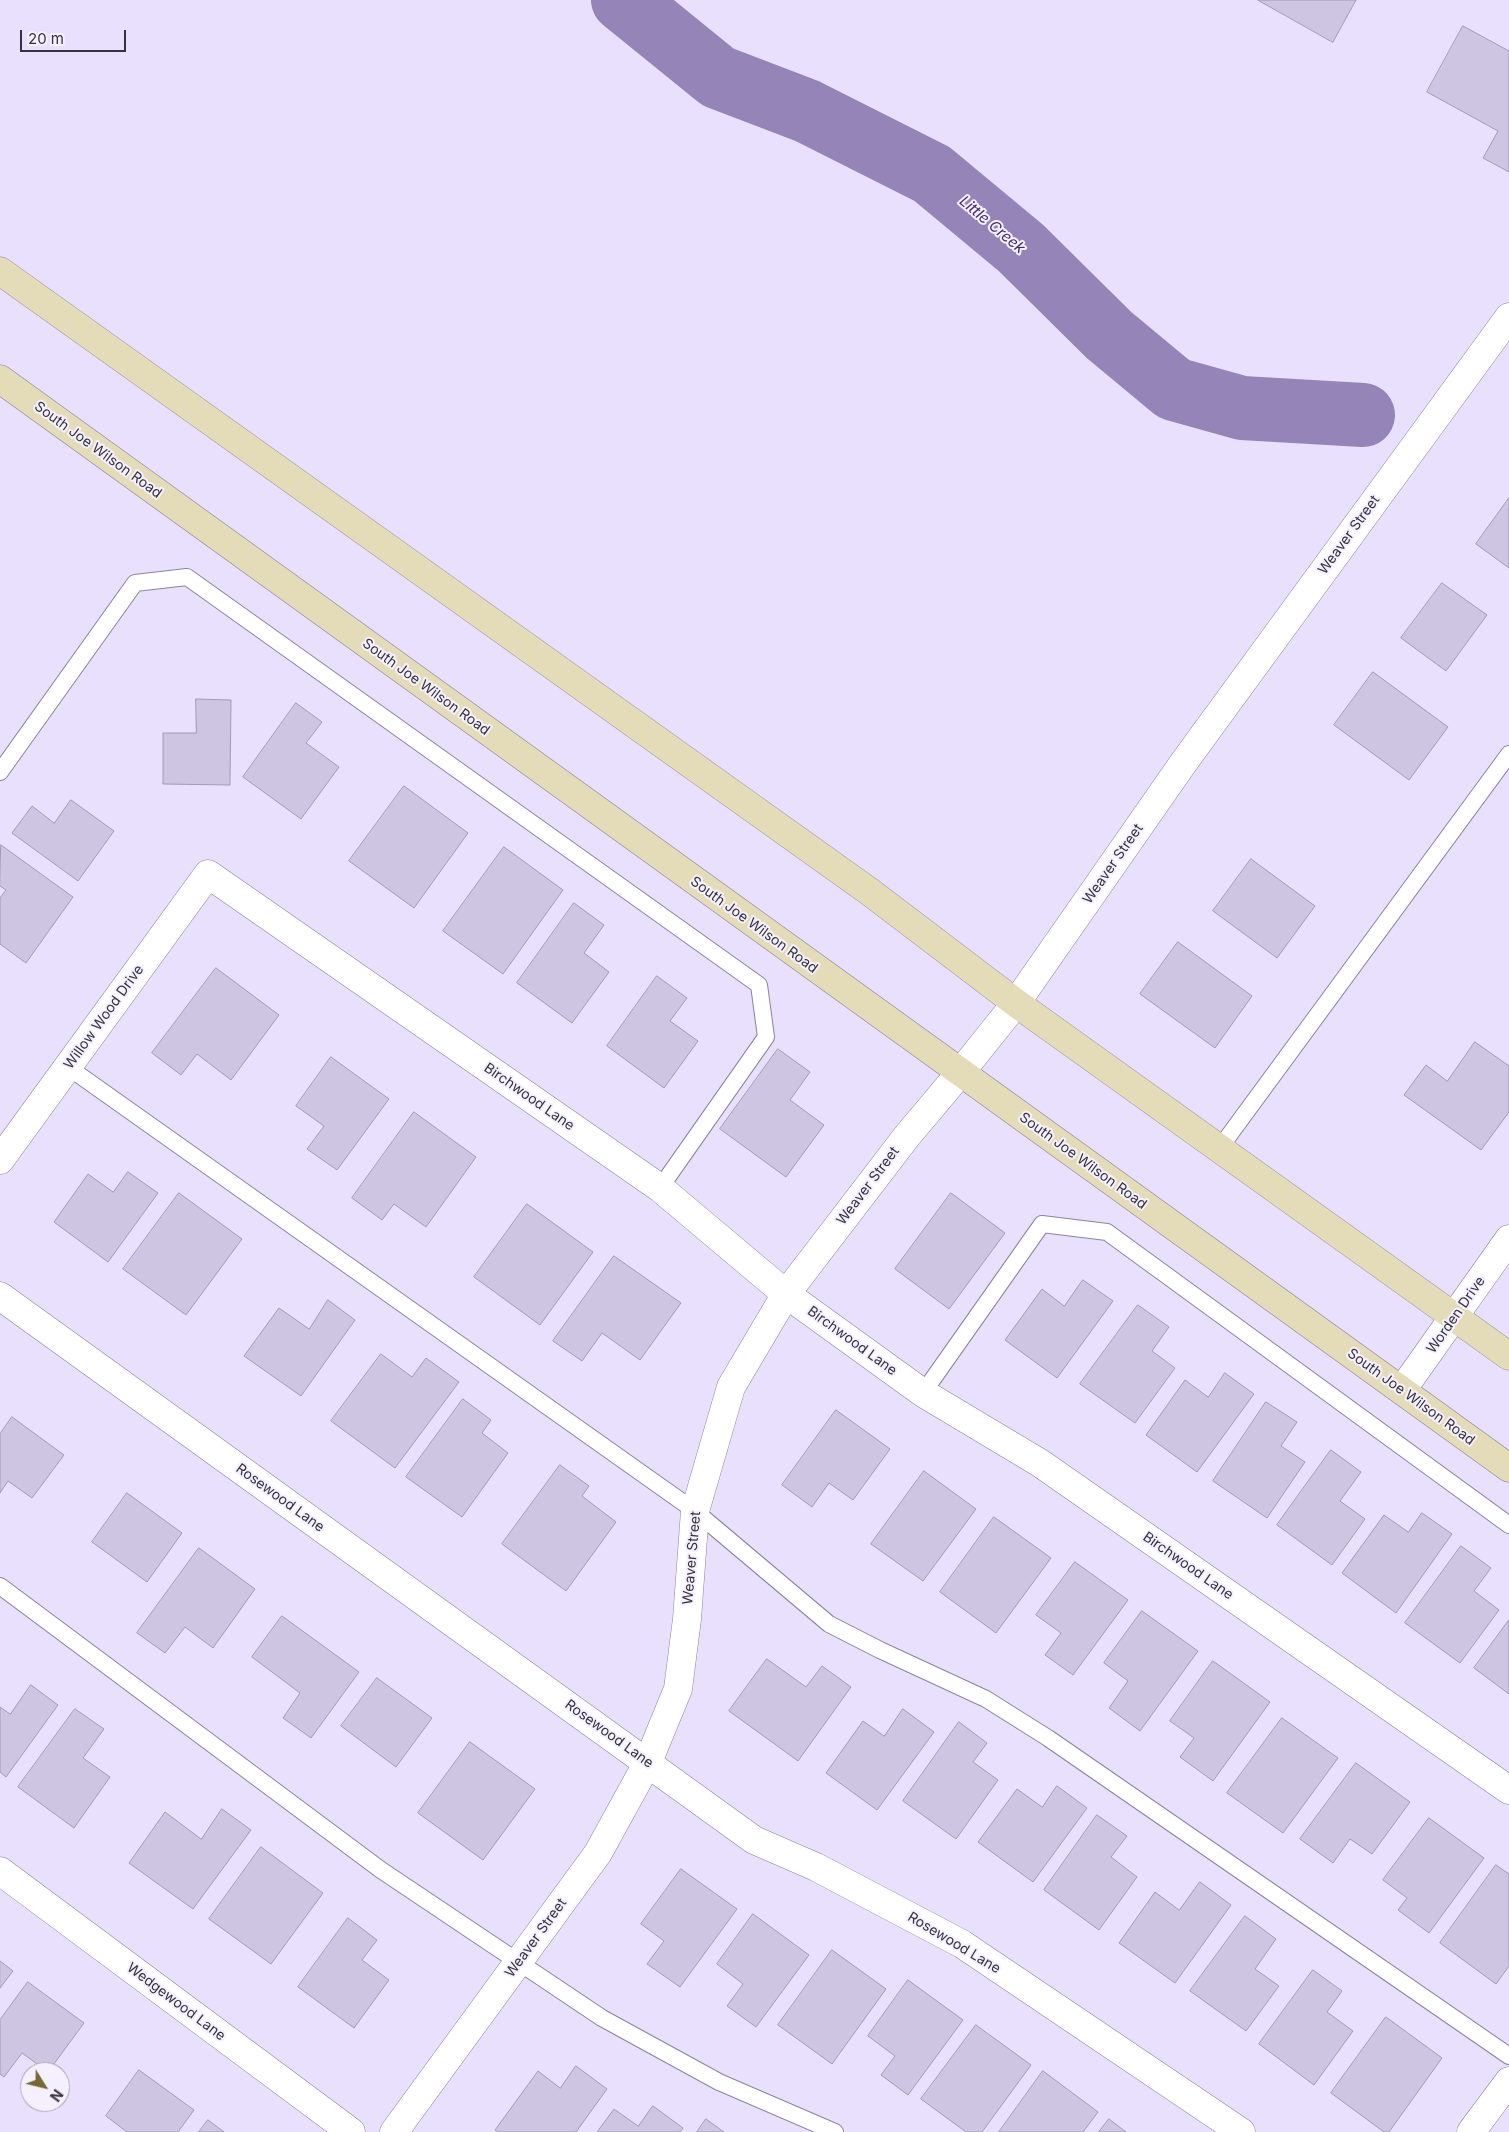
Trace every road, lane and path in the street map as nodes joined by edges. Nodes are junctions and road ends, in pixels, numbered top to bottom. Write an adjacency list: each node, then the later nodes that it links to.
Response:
1 (0, 271): 7 (main road)
2 (1509, 316): 7 (street, Weaver Street)
3 (0, 379): 9 (main road, South Joe Wilson Road)
4 (1509, 754): 10 (lane)
5 (0, 772): 12 (lane)
6 (208, 874): 8 (street, Willow Wood Drive); 12 (street, Birchwood Lane)
7 (1016, 1003): 9 (street, Weaver Street); 10 (main road)
8 (68, 1067): 11 (street, Willow Wood Drive); 21 (lane)
9 (960, 1073): 14 (street, Weaver Street); 18 (main road, South Joe Wilson Road)
10 (1219, 1149): 16 (main road)
11 (0, 1160)
12 (660, 1188): 14 (street, Birchwood Lane)
13 (1509, 1239): 16 (street, Worden Drive)
14 (786, 1294): 19 (street, Birchwood Lane); 21 (street, Weaver Street)
15 (0, 1296): 24 (street, Rosewood Lane)
16 (1454, 1317): 17 (main road); 18 (street, Worden Drive)
17 (1509, 1356)
18 (1402, 1390): 20 (main road, South Joe Wilson Road)
19 (923, 1393): 22 (lane); 25 (street, Birchwood Lane)
20 (1509, 1468)
21 (694, 1512): 24 (street, Weaver Street); 28 (lane)
22 (1509, 1525)
23 (0, 1586): 27 (lane)
24 (648, 1762): 27 (street, Weaver Street); 33 (street, Rosewood Lane)
25 (1509, 1790)
26 (0, 1871): 30 (street, Wedgewood Lane)
27 (518, 1962): 31 (street, Weaver Street); 32 (lane)
28 (1509, 2056)
29 (1509, 2081): 34 (street)
30 (351, 2132)
31 (394, 2132)
32 (835, 2132)
33 (1241, 2132)
34 (1471, 2132)

